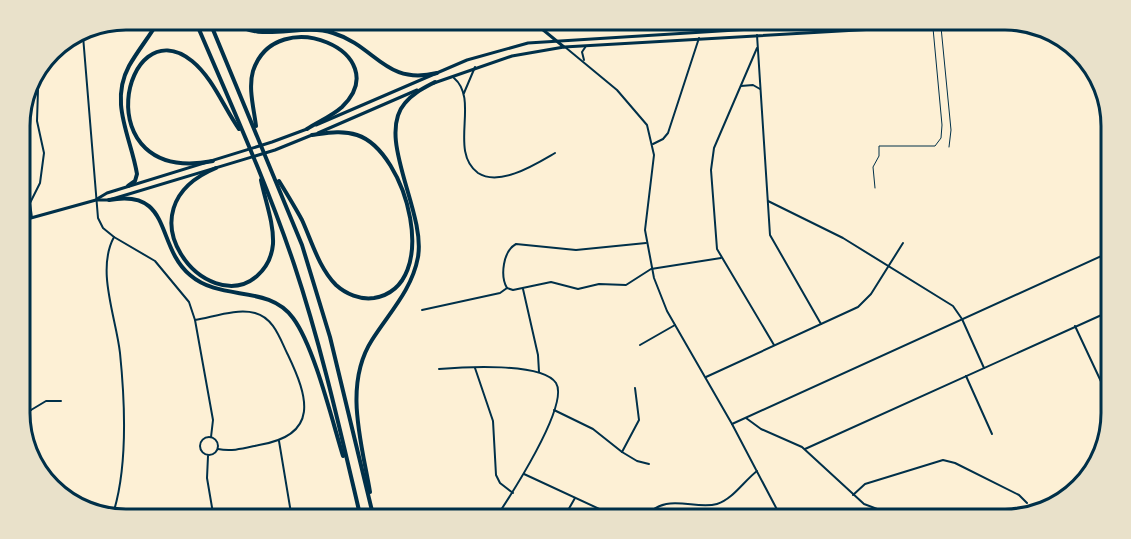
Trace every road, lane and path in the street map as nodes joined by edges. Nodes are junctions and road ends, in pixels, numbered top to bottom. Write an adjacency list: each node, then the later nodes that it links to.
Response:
1 (153, 30): 37 (highway)
2 (199, 30): 28 (highway)
3 (213, 30): 27 (highway)
4 (252, 30): 19 (highway)
5 (544, 30): 12 (main road)
6 (711, 30): 12 (main road)
7 (855, 30): 10 (main road)
8 (933, 30): 38 (lane)
9 (941, 30): 31 (lane)
10 (757, 35): 11 (main road); 16 (street)
11 (699, 38): 14 (main road); 30 (street)
12 (555, 39): 15 (main road); 19 (main road)
13 (83, 40): 39 (street)
14 (593, 44): 15 (main road); 17 (street)
15 (564, 47): 17 (street); 18 (main road)
16 (757, 48): 22 (street); 23 (street)
17 (585, 63): 30 (street)
18 (475, 67): 20 (main road); 25 (street)
19 (436, 73): 26 (main road)
20 (451, 76): 21 (main road); 25 (street)
21 (435, 82): 29 (main road); 93 (highway)
22 (741, 86): 23 (street); 47 (street)
23 (760, 89): 41 (street)
24 (38, 90): 42 (street)
25 (464, 95): 32 (street)
26 (307, 129): 27 (highway); 33 (main road)
27 (256, 130): 34 (highway)
28 (243, 135): 33 (highway); 36 (highway)
29 (312, 135): 34 (highway); 35 (main road)
30 (653, 144): 44 (street)
31 (949, 147)
32 (555, 153)
33 (213, 161): 37 (main road)
34 (271, 166): 94 (highway)
35 (216, 168): 36 (highway); 40 (main road)
36 (258, 171): 84 (highway)
37 (128, 186): 39 (main road)
38 (875, 188)
39 (96, 200): 40 (main road); 42 (main road); 43 (street)
40 (109, 200): 84 (highway)
41 (767, 201): 48 (street); 56 (street)
42 (32, 218)
43 (114, 237): 55 (street); 89 (street)
44 (646, 243): 49 (street); 50 (street)
45 (903, 243): 48 (street)
46 (1101, 257): 54 (street)
47 (721, 258): 49 (street); 60 (street)
48 (888, 266): 54 (street); 56 (street)
49 (651, 268): 51 (street); 57 (street)
50 (507, 288): 51 (street); 52 (street)
51 (523, 288): 64 (street)
52 (422, 310)
53 (1101, 315): 58 (street)
54 (962, 319): 62 (street); 72 (street)
55 (195, 320): 75 (street); 76 (street)
56 (821, 324): 60 (street)
57 (675, 325): 59 (street); 66 (street)
58 (1075, 326): 62 (street); 67 (street)
59 (640, 345)
60 (774, 345): 66 (street)
61 (475, 367): 63 (street); 64 (street); 85 (street)
62 (984, 368): 65 (street)
63 (439, 369)
64 (539, 372): 70 (street)
65 (966, 376): 74 (street); 78 (street)
66 (705, 377): 73 (street)
67 (1101, 381)
68 (635, 388): 79 (street)
69 (61, 401): 71 (street)
70 (554, 410): 79 (street); 83 (street)
71 (31, 411)
72 (747, 418): 73 (street); 78 (street)
73 (732, 424): 82 (street)
74 (992, 434)
75 (211, 437): 77 (street); 80 (street)
76 (279, 441): 77 (street); 91 (street)
77 (218, 448): 80 (street)
78 (805, 449): 86 (street)
79 (622, 452): 81 (street)
80 (208, 456): 90 (street)
81 (649, 464)
82 (757, 471): 98 (street); 99 (street)
83 (524, 474): 85 (street); 87 (street)
84 (354, 489): 92 (highway)
85 (513, 493): 95 (street)
86 (854, 495): 88 (street); 100 (street)
87 (575, 498): 96 (street); 97 (street)
88 (1027, 503)
89 (115, 508)
90 (212, 509)
91 (290, 509)
92 (359, 509)
93 (372, 509)
94 (372, 509)
95 (502, 509)
96 (569, 509)
97 (599, 509)
98 (657, 509)
99 (777, 509)
100 (874, 509)

